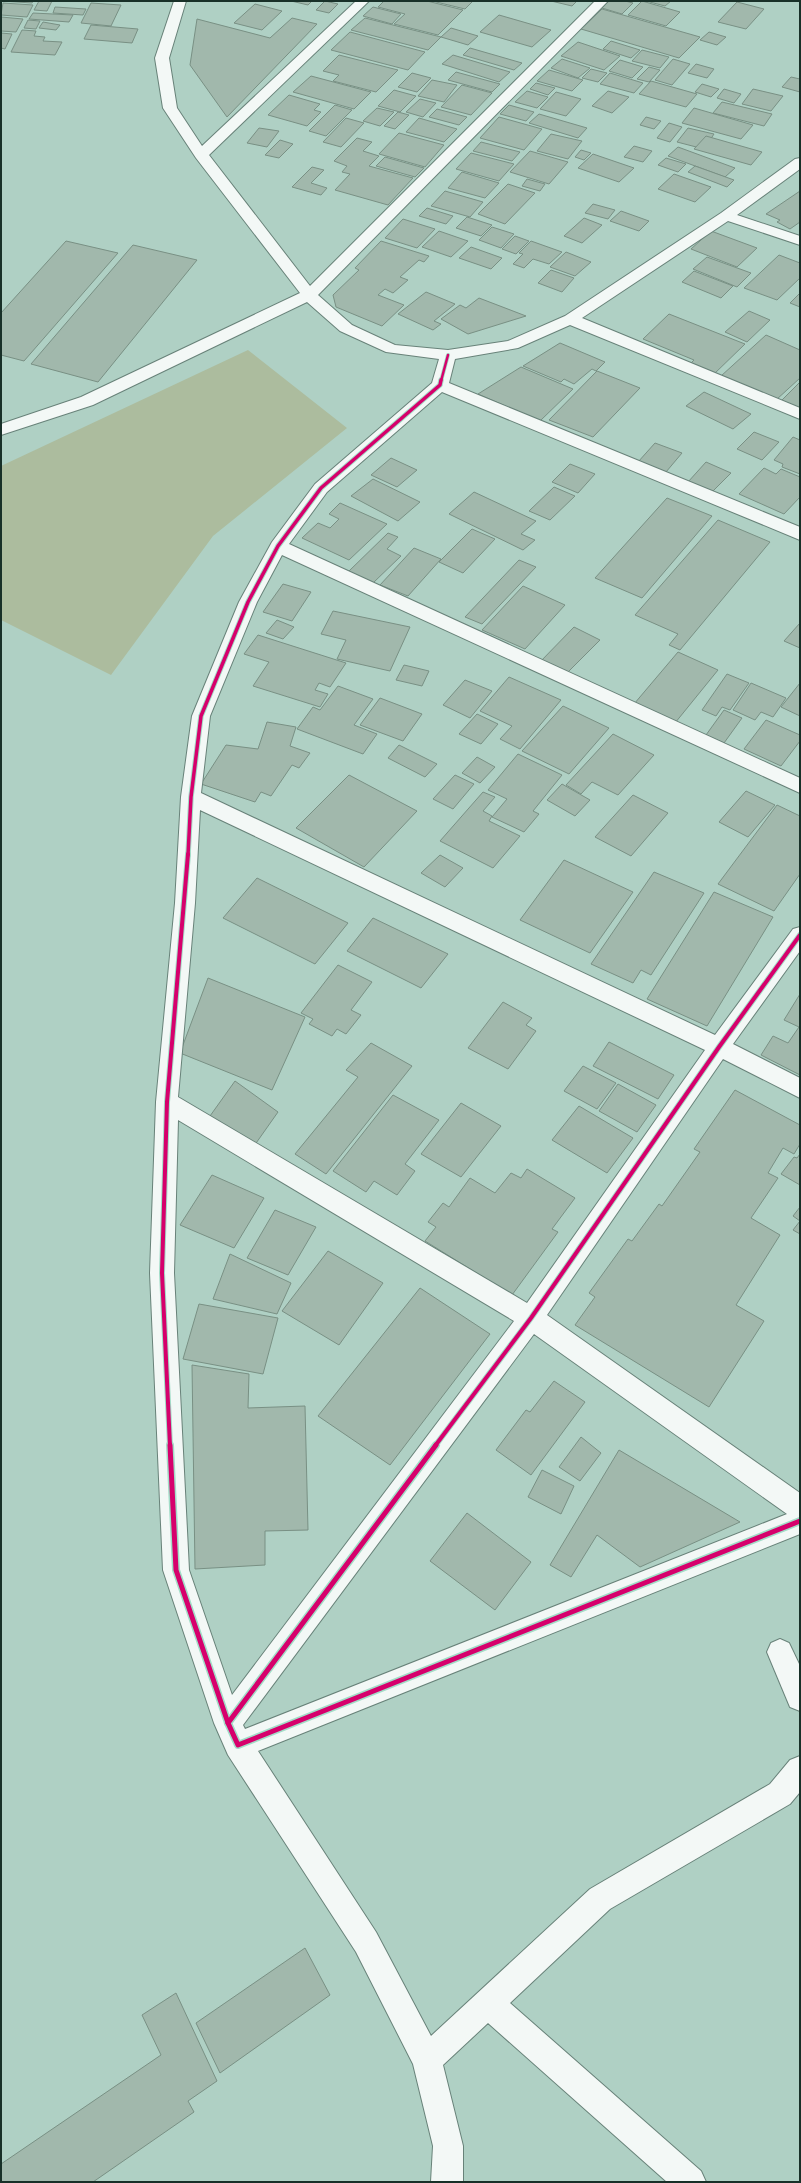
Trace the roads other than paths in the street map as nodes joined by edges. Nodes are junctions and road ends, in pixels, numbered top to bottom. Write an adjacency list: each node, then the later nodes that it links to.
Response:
1 (180, 1): 4 (street)
2 (363, 1): 4 (street)
3 (602, 1): 8 (street)
4 (201, 155): 8 (street)
5 (800, 162): 6 (street)
6 (726, 216): 7 (street); 9 (street)
7 (800, 241)
8 (309, 295): 10 (street); 13 (street)
9 (570, 319): 10 (street); 12 (street)
10 (448, 355): 11 (street)
11 (440, 385): 14 (street); 15 (street)
12 (800, 414)
13 (1, 430)
14 (800, 534)
15 (278, 546): 16 (street); 17 (street)
16 (800, 786)
17 (191, 797): 19 (street); 21 (street)
18 (800, 934): 19 (street)
19 (719, 1047): 20 (street); 22 (street)
20 (800, 1089)
21 (167, 1102): 22 (street); 27 (street)
22 (531, 1318): 23 (street); 27 (street)
23 (800, 1508)
24 (800, 1521): 27 (street)
25 (780, 1652): 26 (street)
26 (800, 1697)
27 (233, 1734): 30 (street)
28 (800, 1770): 29 (street)
29 (489, 2004): 30 (street); 32 (street)
30 (427, 2060): 31 (street)
31 (447, 2182)
32 (690, 2182)

